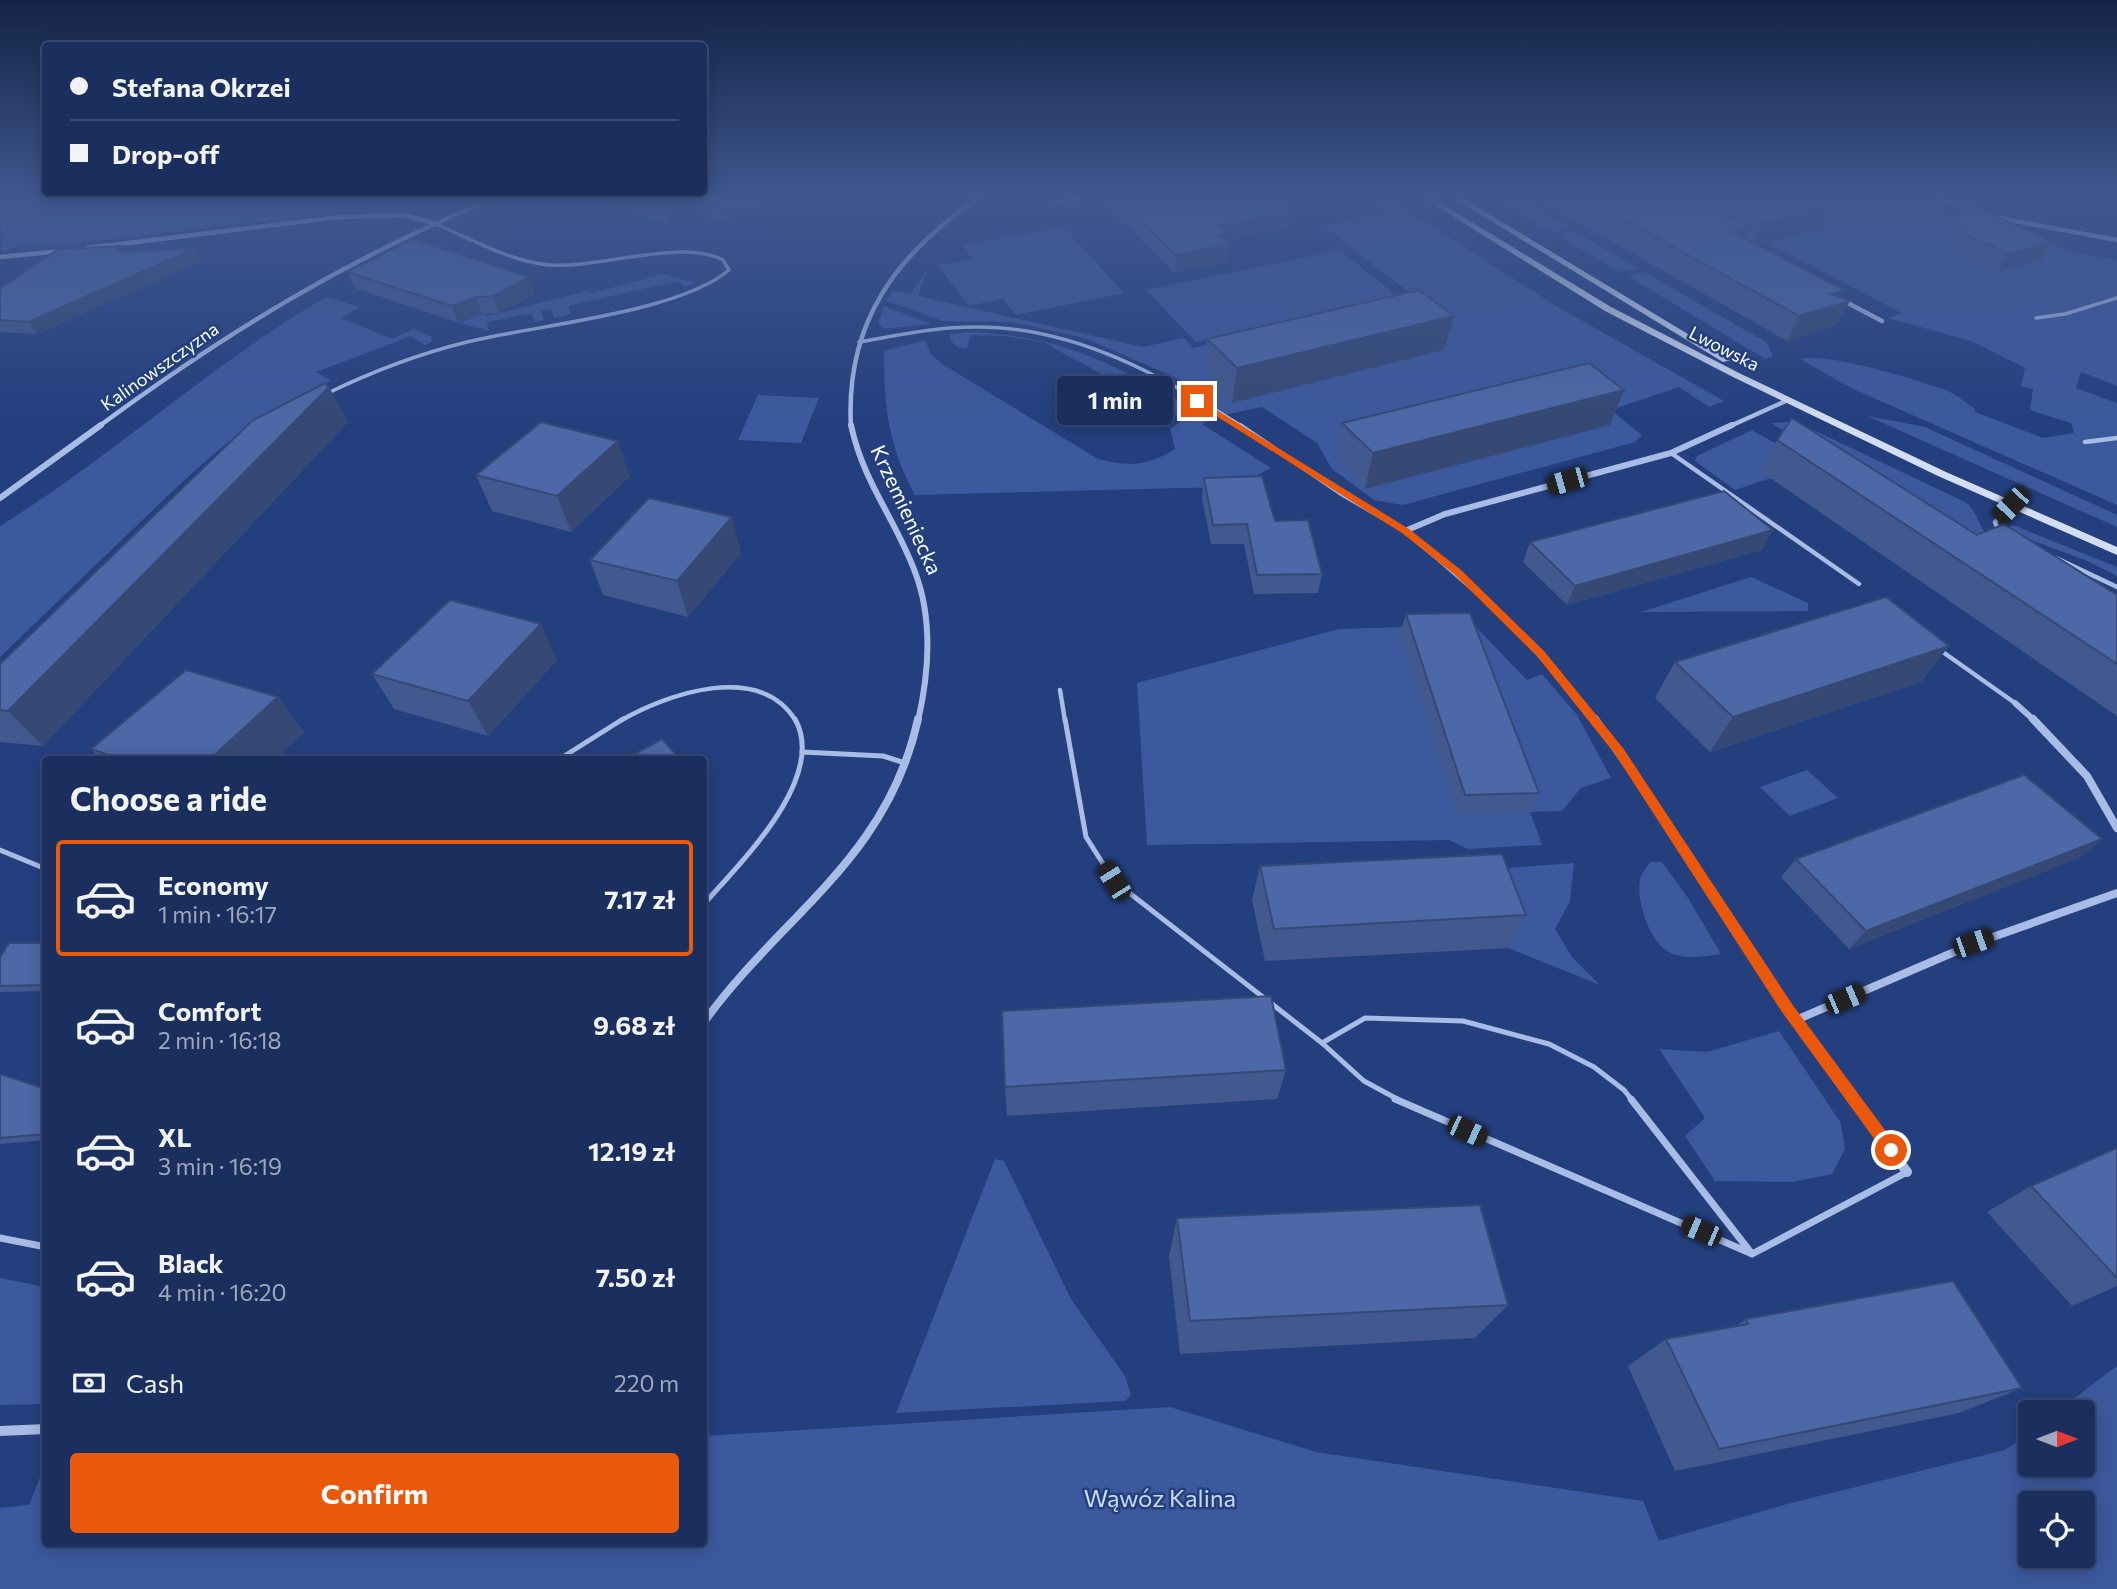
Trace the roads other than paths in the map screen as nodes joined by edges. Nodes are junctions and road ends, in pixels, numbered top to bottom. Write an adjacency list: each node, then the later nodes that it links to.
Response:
1 (333, 273): 16 (street, Kalinowszczyzna)
2 (727, 273): 11 (lane)
3 (895, 273): 10 (street, Krzemieniecka)
4 (1550, 273): 12 (street, Lwowska)
5 (1580, 273): 12 (street, Lwowska)
6 (1833, 295): 9 (street)
7 (2117, 298): 8 (lane)
8 (2036, 318)
9 (1882, 321)
10 (859, 342): 18 (lane); 29 (street, Krzemieniecka)
11 (320, 397)
12 (1788, 400): 15 (street); 17 (street, Lwowska)
13 (2117, 438): 14 (lane)
14 (2085, 442)
15 (1671, 453): 18 (street); 22 (lane)
16 (0, 498)
17 (2011, 505): 19 (lane); 20 (street, Lwowska)
18 (1405, 531): 36 (street)
19 (2006, 537)
20 (2117, 551)
21 (2054, 557): 23 (lane)
22 (1859, 584)
23 (2117, 587)
24 (1932, 644): 26 (lane)
25 (1060, 690): 37 (lane)
26 (2015, 703): 30 (street)
27 (802, 752): 28 (lane); 29 (lane); 34 (lane)
28 (565, 756)
29 (905, 763): 35 (street, Krzemieniecka)
30 (2117, 828)
31 (0, 850): 32 (lane)
32 (42, 867)
33 (2117, 892): 36 (street)
34 (707, 900)
35 (707, 1018)
36 (1796, 1020): 38 (street)
37 (1322, 1043): 41 (lane); 41 (lane)
38 (1907, 1172): 41 (lane)
39 (0, 1237): 40 (lane)
40 (42, 1246)
41 (1752, 1254)
42 (42, 1429): 43 (street)
43 (0, 1431)

